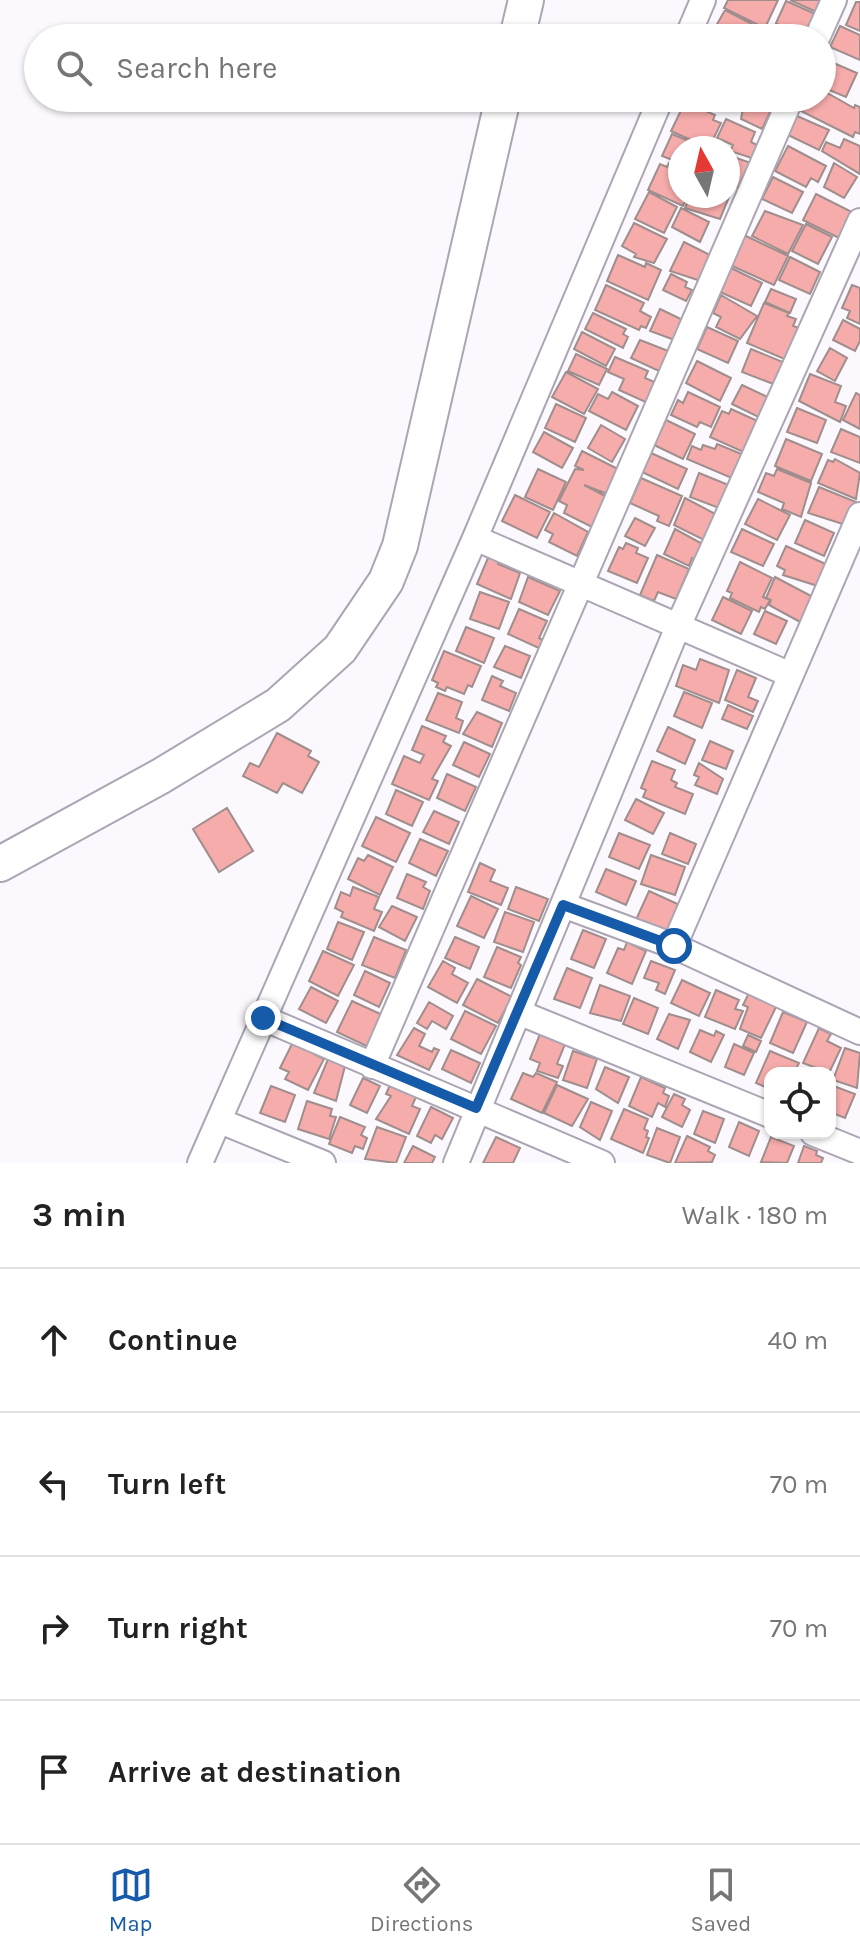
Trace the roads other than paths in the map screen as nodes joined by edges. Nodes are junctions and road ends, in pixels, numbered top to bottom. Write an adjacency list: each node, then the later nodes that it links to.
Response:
1 (526, 0): 4 (street)
2 (703, 0): 5 (street)
3 (834, 0): 6 (street)
4 (520, 24)
5 (693, 24)
6 (823, 24)
7 (500, 112): 16 (street)
8 (655, 112): 12 (street)
9 (785, 112): 13 (street)
10 (860, 221): 14 (street)
11 (860, 515): 15 (street)
12 (475, 538): 13 (street); 20 (street)
13 (580, 585): 14 (street); 22 (street)
14 (679, 624): 15 (street); 17 (street)
15 (791, 675): 18 (street)
16 (0, 864)
17 (563, 905): 18 (street); 19 (street)
18 (674, 946): 21 (street)
19 (518, 1012): 23 (street); 24 (street)
20 (263, 1018): 22 (street); 25 (street)
21 (860, 1032)
22 (372, 1066): 23 (street)
23 (476, 1108): 30 (street); 31 (street)
24 (764, 1113)
25 (220, 1121): 28 (street); 29 (street)
26 (828, 1139): 27 (street)
27 (860, 1152)
28 (200, 1163)
29 (323, 1163)
30 (456, 1163)
31 (602, 1163)

